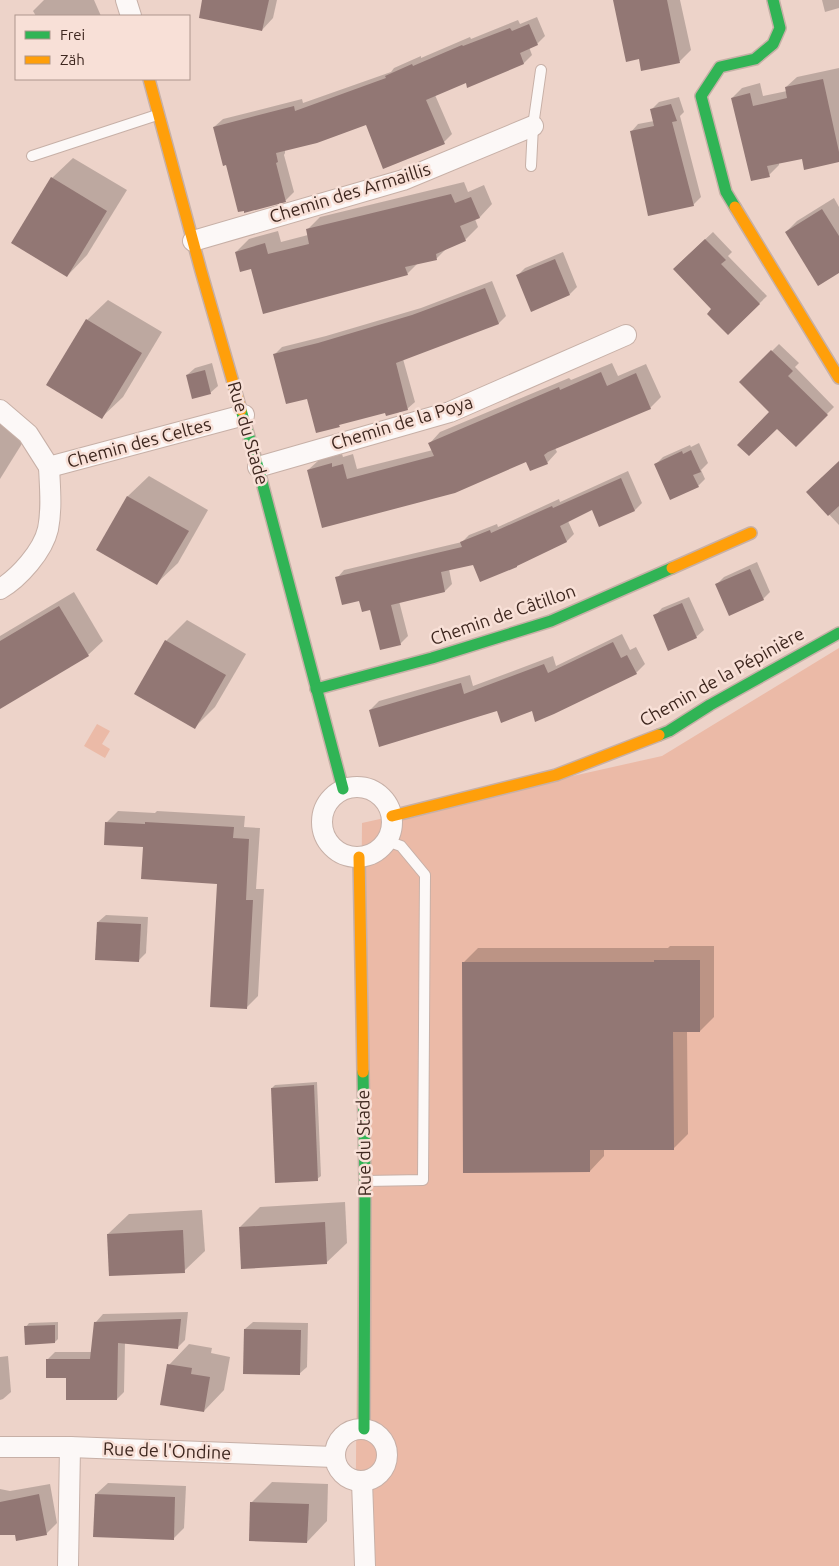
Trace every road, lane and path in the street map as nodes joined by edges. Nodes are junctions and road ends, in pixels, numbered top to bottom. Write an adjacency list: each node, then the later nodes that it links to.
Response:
1 (126, 0): 3 (street)
2 (773, 0): 12 (street)
3 (130, 15)
4 (542, 70): 7 (lane)
5 (148, 80): 6 (street, Rue du Stade)
6 (158, 115): 8 (lane); 10 (street, Rue du Stade)
7 (533, 126): 9 (lane); 10 (street, Chemin des Armaillis)
8 (32, 156)
9 (531, 166)
10 (193, 241): 14 (street, Rue du Stade)
11 (626, 335): 16 (street, Chemin de la Poya)
12 (839, 378)
13 (0, 410): 15 (street, Chemin des Celtes)
14 (244, 415): 15 (street, Chemin des Celtes); 16 (street, Rue du Stade)
15 (49, 467): 18 (street)
16 (258, 467): 20 (street, Rue du Stade)
17 (751, 533): 20 (street, Chemin de Câtillon)
18 (0, 589)
19 (839, 633): 22 (street, Chemin de la Pépinière)
20 (316, 689): 21 (street, Rue du Stade)
21 (342, 790): 22 (street); 24 (street)
22 (392, 816): 23 (street)
23 (387, 840): 24 (street); 25 (lane)
24 (359, 857): 25 (street, Rue du Stade)
25 (365, 1181): 26 (street, Rue du Stade)
26 (364, 1430): 29 (street); 30 (street)
27 (70, 1446): 28 (street, Rue de l'Ondine); 29 (street, Rue de l'Ondine); 31 (street)
28 (0, 1447)
29 (334, 1457): 30 (street)
30 (362, 1481): 32 (street)
31 (68, 1566)
32 (365, 1566)

